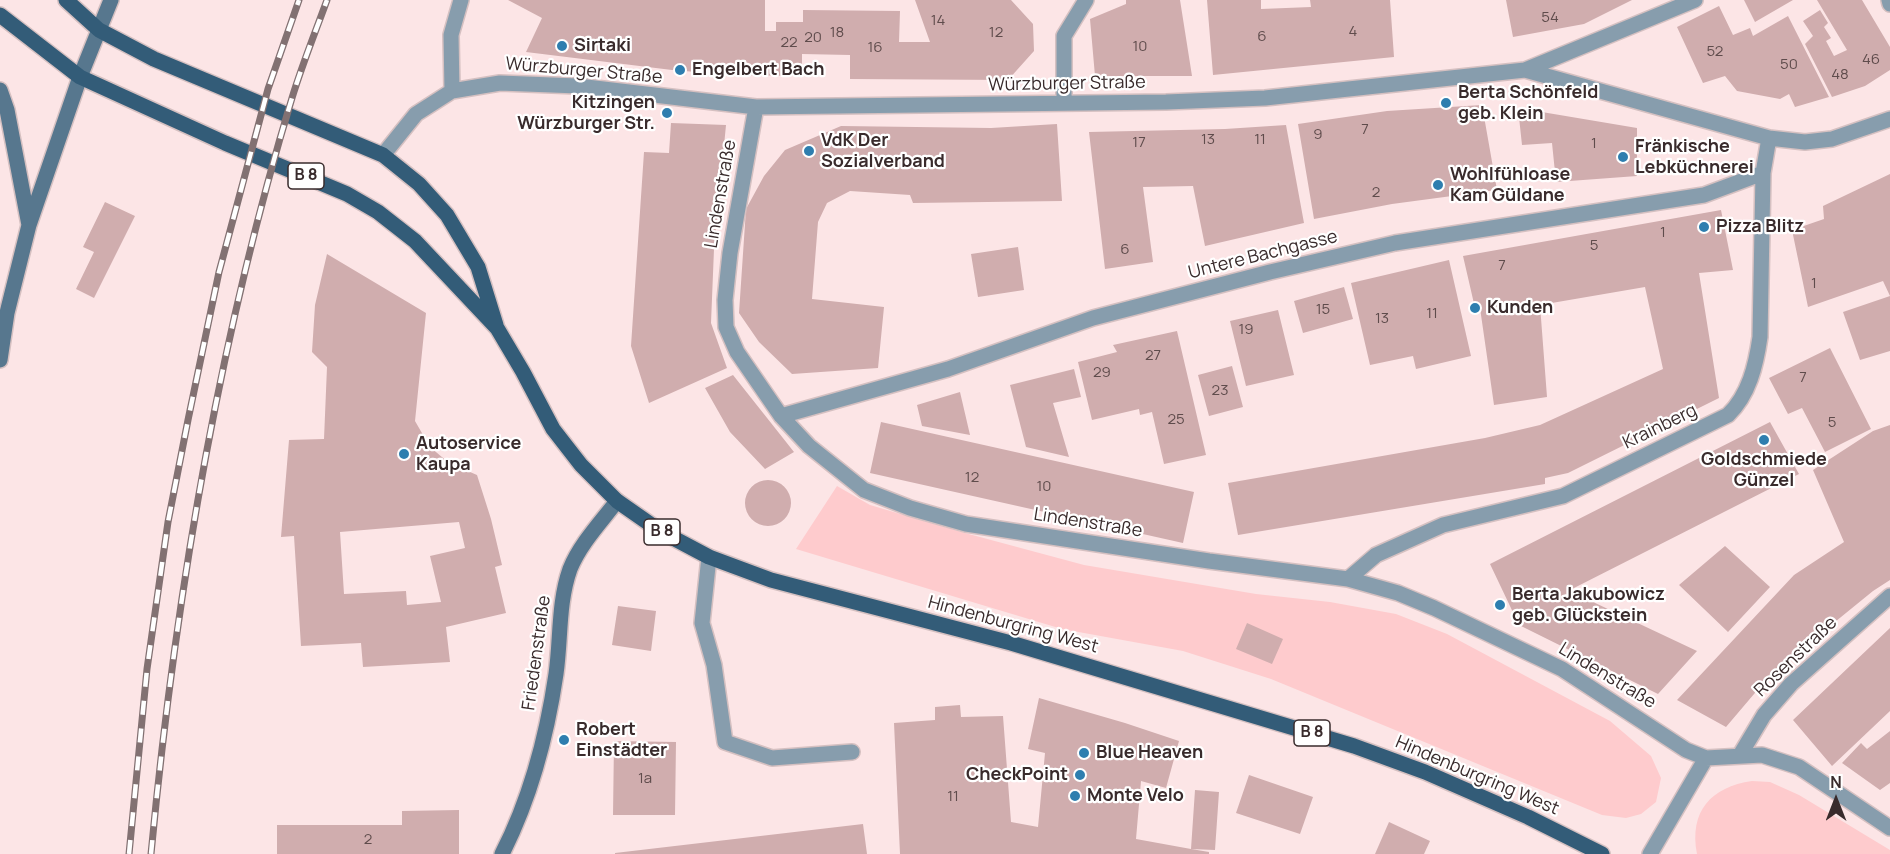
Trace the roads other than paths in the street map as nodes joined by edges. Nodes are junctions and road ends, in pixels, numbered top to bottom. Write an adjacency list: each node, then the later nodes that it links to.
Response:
1 (66, 0): 7 (main road, B 8)
2 (111, 0): 7 (main road)
3 (461, 0): 11 (street)
4 (1086, 0): 12 (street)
5 (1695, 0): 8 (street)
6 (0, 15): 9 (main road, B 8)
7 (99, 30): 9 (main road); 16 (main road, B 8)
8 (1525, 69): 12 (street, Würzburger Straße); 15 (street, Würzburger Straße)
9 (80, 77): 18 (main road); 19 (main road, B 8)
10 (0, 90): 18 (main road)
11 (452, 91): 13 (street, Würzburger Straße); 16 (street, Würzburger Straße)
12 (1064, 103): 13 (street, Würzburger Straße)
13 (756, 107): 21 (street, Lindenstraße)
14 (1890, 119): 15 (street, Würzburger Straße)
15 (1769, 138): 17 (street, Krainberg)
16 (383, 155): 19 (main road, B 8)
17 (1763, 173): 21 (street, Untere Bachgasse); 24 (street, Krainberg)
18 (29, 225): 20 (main road)
19 (497, 328): 22 (main road, Hindenburgring West / B 8)
20 (0, 360)
21 (782, 416): 24 (street, Lindenstraße)
22 (617, 501): 23 (main road, Hindenburgring West / B 8); 30 (main road, Friedenstraße)
23 (709, 557): 26 (street); 31 (main road, Hindenburgring West / B 8)
24 (1348, 579): 28 (street, Lindenstraße)
25 (1890, 596): 27 (street, Rosenstraße)
26 (852, 752)
27 (1740, 755): 28 (street); 29 (street)
28 (1706, 758): 32 (street)
29 (1890, 828)
30 (502, 854)
31 (1602, 854)
32 (1650, 854)

